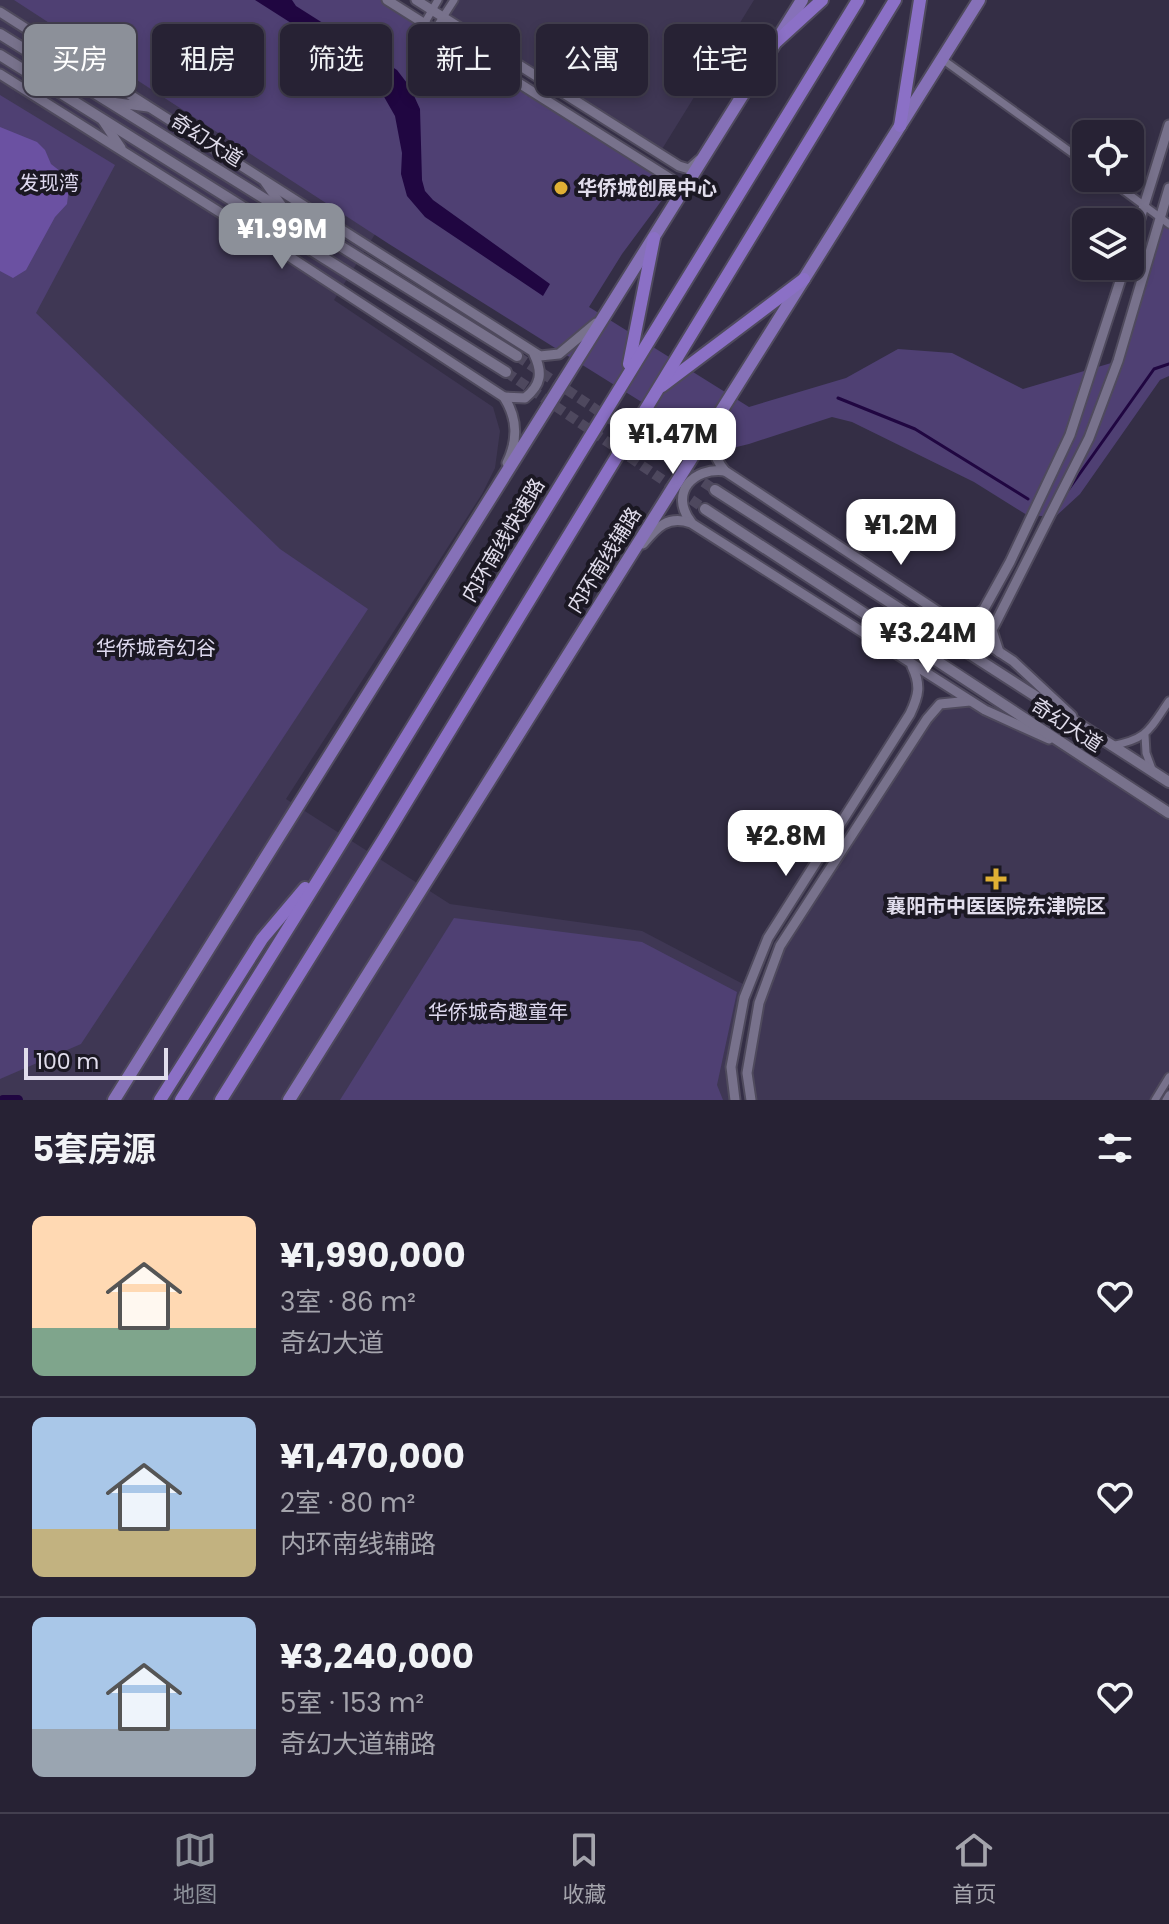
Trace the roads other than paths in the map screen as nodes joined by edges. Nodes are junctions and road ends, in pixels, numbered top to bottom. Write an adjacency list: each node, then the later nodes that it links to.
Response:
1 (387, 0): 14 (street)
2 (416, 0): 11 (street)
3 (438, 0): 11 (street)
4 (454, 0): 13 (street)
5 (802, 0): 17 (main road)
6 (822, 0): 17 (highway)
7 (858, 0): 48 (highway, 内环南线快速路)
8 (895, 0): 49 (highway)
9 (920, 0): 26 (highway)
10 (979, 0): 19 (main road, 内环南线辅路)
11 (432, 10): 13 (street); 14 (street)
12 (0, 12): 23 (street)
13 (443, 17): 15 (street); 29 (street)
14 (424, 24)
15 (438, 24)
16 (0, 34): 22 (main road, 奇幻大道)
17 (777, 41): 29 (main road)
18 (0, 55): 24 (main road, 奇幻大道)
19 (942, 59): 26 (main road, 内环南线辅路); 28 (street)
20 (0, 74): 27 (street)
21 (520, 85): 34 (street)
22 (110, 101): 23 (street); 36 (main road, 奇幻大道)
23 (151, 107): 30 (street)
24 (103, 121): 27 (street); 40 (main road, 奇幻大道)
25 (1169, 125): 33 (street)
26 (900, 126): 42 (main road, 内环南线辅路)
27 (123, 151): 38 (street)
28 (1072, 153)
29 (705, 156): 34 (main road)
30 (260, 176): 36 (street); 45 (street)
31 (1169, 188): 37 (street)
32 (1126, 192): 33 (street)
33 (1144, 205): 35 (street); 37 (street)
34 (673, 207): 41 (main road)
35 (1143, 208)
36 (284, 209): 46 (main road, 奇幻大道)
37 (1159, 217): 39 (street); 59 (street)
38 (232, 220): 40 (street); 50 (street)
39 (1169, 224)
40 (270, 225): 47 (main road, 奇幻大道)
41 (654, 238): 44 (main road); 48 (highway)
42 (804, 279): 49 (highway); 51 (main road, 内环南线辅路)
43 (1120, 280): 58 (street)
44 (609, 309): 45 (street); 54 (main road)
45 (532, 351): 50 (street)
46 (517, 356)
47 (506, 372)
48 (627, 374): 70 (highway, 内环南线快速路)
49 (657, 390): 75 (highway)
50 (504, 397): 54 (street)
51 (725, 405): 52 (street); 57 (main road, 内环南线辅路)
52 (725, 471): 56 (street); 58 (street)
53 (715, 490): 63 (main road, 奇幻大道)
54 (489, 502): 72 (main road)
55 (705, 509): 66 (main road, 奇幻大道)
56 (691, 523): 57 (street); 60 (street)
57 (623, 567): 76 (main road, 内环南线辅路)
58 (951, 620): 59 (street)
59 (999, 652): 63 (street)
60 (912, 666): 61 (street); 77 (street)
61 (970, 701): 66 (street); 78 (street)
62 (1169, 701): 64 (street)
63 (1087, 729): 65 (main road, 奇幻大道)
64 (1145, 735): 65 (street); 67 (street)
65 (1110, 746): 67 (main road, 奇幻大道)
66 (1070, 748): 69 (main road, 奇幻大道)
67 (1153, 772): 68 (main road, 奇幻大道)
68 (1169, 782)
69 (1169, 813)
70 (335, 853): 73 (highway); 74 (highway, 内环南线快速路)
71 (1169, 1077): 79 (street)
72 (114, 1100)
73 (160, 1100)
74 (181, 1100)
75 (221, 1100)
76 (289, 1100)
77 (735, 1100)
78 (751, 1100)
79 (1155, 1100)

